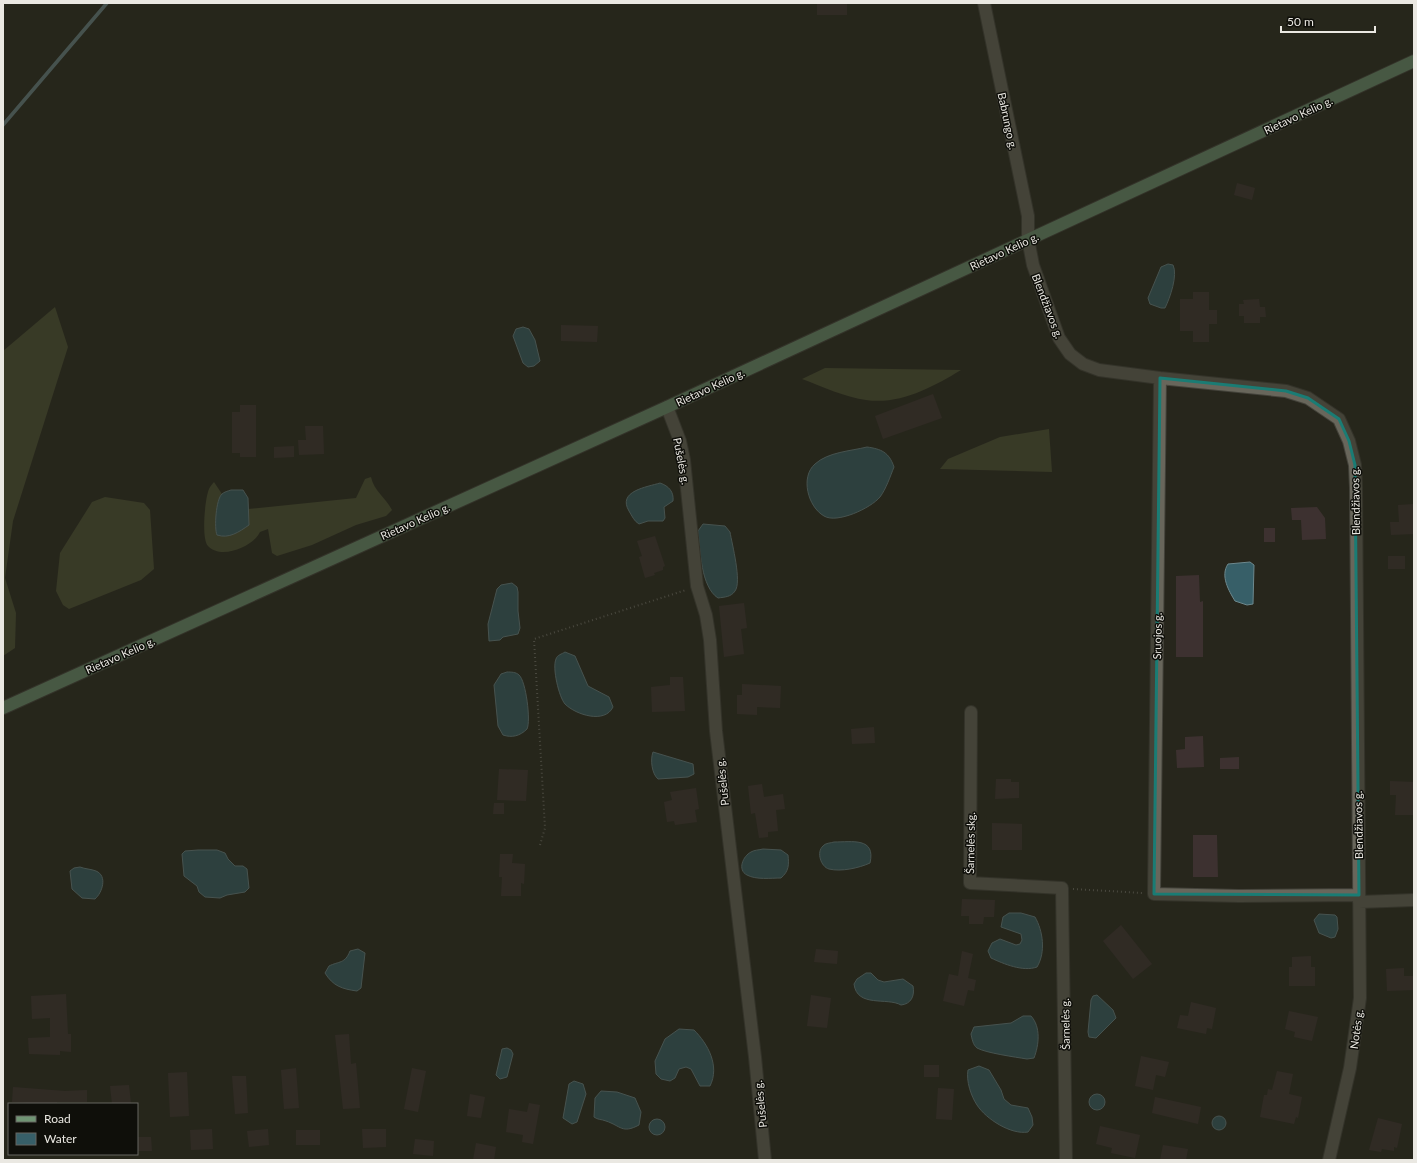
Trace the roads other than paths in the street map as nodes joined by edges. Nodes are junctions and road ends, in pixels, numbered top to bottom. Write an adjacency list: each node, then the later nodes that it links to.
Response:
1 (984, 3): 3 (street, Babrungo g.)
2 (1414, 61): 3 (main road, Rietavo Kelio g.)
3 (1028, 239): 4 (street, Blendžiavos g.); 5 (main road, Rietavo Kelio g.)
4 (1160, 378): 9 (street, Blendžiavos g.); 9 (street, Sruojos g.)
5 (667, 407): 6 (main road, Rietavo Kelio g.); 11 (street, Pušelės g.)
6 (3, 708)
7 (971, 712): 8 (street, Šarnelės skg.)
8 (1062, 888): 12 (street, Šarnelės g.)
9 (1359, 898): 10 (street); 13 (street, Notės g.)
10 (1414, 900)
11 (765, 1160)
12 (1066, 1160)
13 (1329, 1160)

